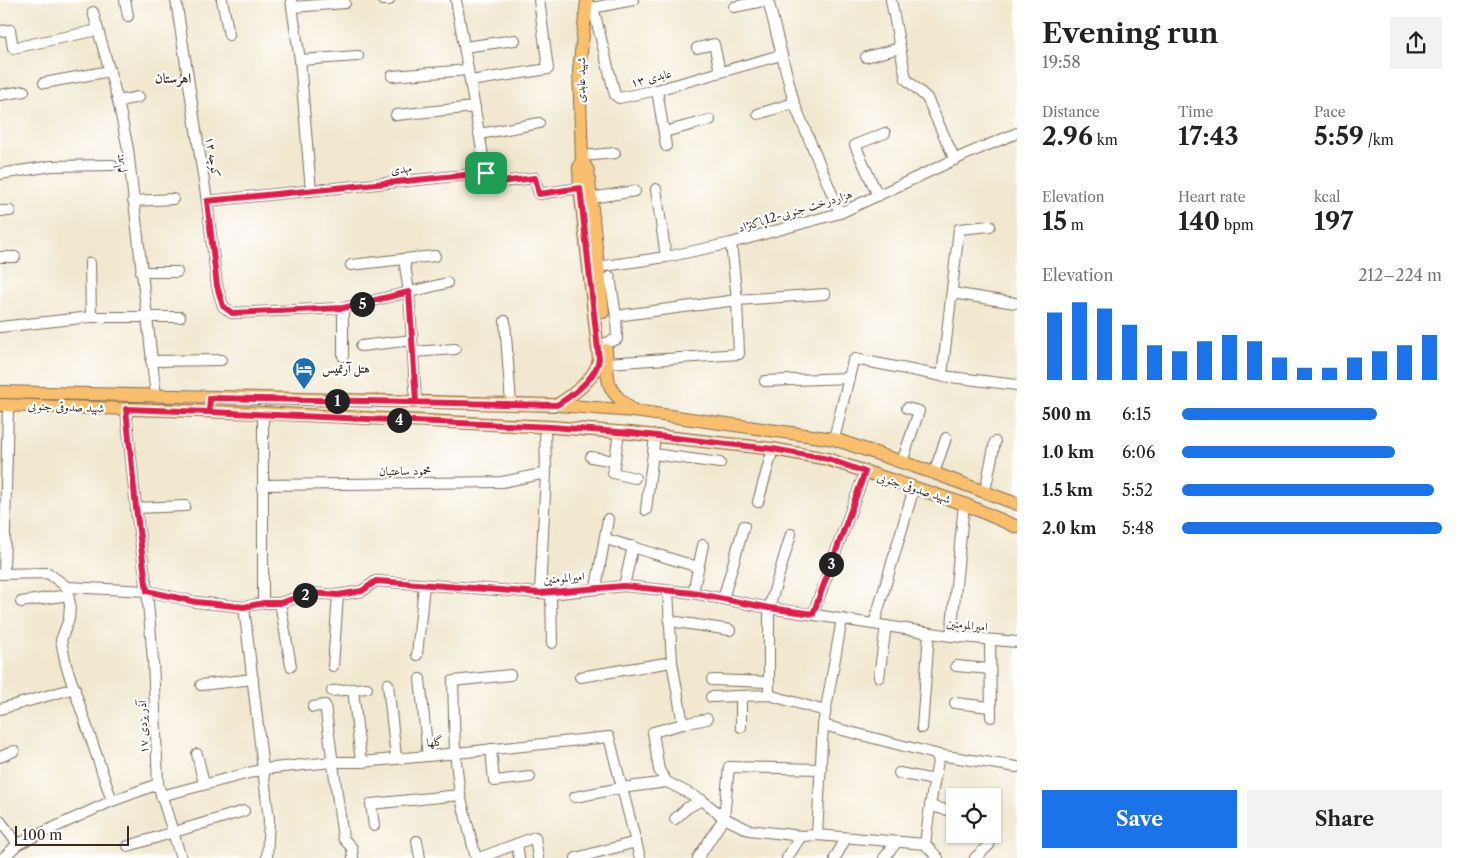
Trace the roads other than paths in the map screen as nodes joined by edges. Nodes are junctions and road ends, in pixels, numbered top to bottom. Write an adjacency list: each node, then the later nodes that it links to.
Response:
1 (125, 0): 16 (street)
2 (176, 0): 64 (street, کوچه ۱۲)
3 (222, 0): 19 (street)
4 (384, 0): 5 (street)
5 (389, 0)
6 (456, 0): 21 (street)
7 (539, 0): 32 (street)
8 (633, 0): 13 (street)
9 (768, 0): 14 (street); 24 (street)
10 (890, 0): 23 (street)
11 (292, 3): 12 (street); 27 (street)
12 (345, 3)
13 (589, 5): 35 (street, عابدی ۱۳); 51 (main road, شهید عابدی)
14 (734, 7)
15 (93, 12): 17 (street, بهرام)
16 (128, 16)
17 (98, 30): 18 (street); 29 (street, بهرام)
18 (0, 31)
19 (229, 34)
20 (515, 40): 21 (street)
21 (464, 47): 28 (street)
22 (697, 48): 30 (street)
23 (900, 48): 26 (street); 52 (street)
24 (781, 55): 30 (street, عابدی ۱۳); 39 (street)
25 (358, 56): 27 (street)
26 (866, 57)
27 (300, 60): 58 (street)
28 (468, 70): 31 (street); 32 (street)
29 (110, 71): 33 (street); 38 (street, بهرام)
30 (720, 72): 35 (street, عابدی ۱۳)
31 (392, 76)
32 (470, 81): 40 (street)
33 (44, 83)
34 (24, 90): 36 (street)
35 (657, 90): 45 (street)
36 (0, 94)
37 (139, 97): 38 (street)
38 (118, 100): 63 (street, بهرام)
39 (794, 103): 41 (street); 65 (street)
40 (475, 107): 42 (street); 48 (street)
41 (758, 114)
42 (396, 115)
43 (710, 120): 45 (street)
44 (539, 123): 48 (street)
45 (664, 132): 49 (street)
46 (885, 133): 60 (street)
47 (1017, 133): 52 (street, هزاردرخت جنوبی-12پاکنژاد)
48 (480, 134): 54 (street)
49 (666, 146)
50 (615, 153): 51 (street)
51 (582, 158): 56 (main road, شهید عابدی); 61 (main road, شهید عابدی)
52 (955, 160): 60 (street, هزاردرخت جنوبی-12پاکنژاد)
53 (112, 165): 55 (street)
54 (486, 173): 56 (street, مهدی); 58 (street, مهدی)
55 (0, 174)
56 (580, 188): 75 (main road, شهید عابدی)
57 (656, 189): 70 (street)
58 (311, 190): 64 (street, مهدی)
59 (635, 191): 61 (street)
60 (878, 196): 65 (street, هزاردرخت جنوبی-12پاکنژاد)
61 (591, 198): 75 (main road, شهید عابدی)
62 (173, 199): 63 (street)
63 (133, 201): 76 (street, بهرام)
64 (207, 201): 85 (street, کوچه ۱۲)
65 (840, 213): 67 (street, هزاردرخت جنوبی-12پاکنژاد)
66 (990, 226): 81 (street)
67 (731, 243): 70 (street, هزاردرخت جنوبی-12پاکنژاد); 83 (street)
68 (435, 256): 72 (street)
69 (15, 257): 71 (street)
70 (666, 257): 75 (street, هزاردرخت جنوبی-12پاکنژاد)
71 (0, 258)
72 (404, 259): 74 (street); 80 (street)
73 (90, 263): 87 (street)
74 (351, 265)
75 (594, 268): 93 (main road, شهید عابدی); 111 (main road, شهید عابدی)
76 (141, 272): 77 (street); 88 (street, بهرام)
77 (176, 272)
78 (610, 277): 86 (street)
79 (447, 283): 80 (street)
80 (409, 292): 85 (street); 92 (street)
81 (952, 293): 84 (street); 101 (street)
82 (825, 294): 83 (street)
83 (737, 300): 86 (street); 100 (street)
84 (1015, 303)
85 (343, 308): 97 (street)
86 (616, 316): 93 (street)
87 (91, 317): 88 (street); 91 (street)
88 (146, 317): 89 (street); 99 (street, بهرام)
89 (180, 317)
90 (505, 321): 109 (street)
91 (0, 327)
92 (412, 340): 94 (street); 96 (street)
93 (606, 343): 100 (main road, شهید عابدی)
94 (361, 346)
95 (455, 349): 96 (street)
96 (413, 352): 108 (street)
97 (344, 356)
98 (221, 360): 99 (street)
99 (151, 361): 106 (street, بهرام)
100 (607, 363): 114 (main road, شهید عابدی)
101 (942, 376): 102 (street); 104 (street)
102 (849, 378): 103 (street); 121 (street)
103 (765, 381)
104 (1017, 385)
105 (0, 392): 106 (main road, شهید صدوقی جنوبی)
106 (156, 396): 107 (main road, شهید صدوقی جنوبی)
107 (210, 398): 108 (main road, شهید صدوقی جنوبی); 115 (main road)
108 (416, 402): 109 (main road, شهید صدوقی جنوبی)
109 (511, 404): 111 (main road, شهید صدوقی جنوبی)
110 (4, 405): 113 (main road, شهید صدوقی جنوبی); 150 (street)
111 (557, 405): 114 (main road, شهید صدوقی جنوبی)
112 (907, 408): 127 (street)
113 (126, 409): 115 (main road, شهید صدوقی جنوبی); 140 (street, آذر یزدی ۱۷)
114 (634, 411): 121 (main road, شهید صدوقی جنوبی)
115 (209, 412): 116 (main road, شهید صدوقی جنوبی)
116 (263, 414): 117 (main road, شهید صدوقی جنوبی); 133 (street)
117 (545, 427): 118 (main road, شهید صدوقی جنوبی); 130 (street)
118 (619, 432): 119 (main road, شهید صدوقی جنوبی); 126 (street)
119 (655, 436): 123 (main road, شهید صدوقی جنوبی); 124 (street)
120 (946, 438): 131 (street)
121 (834, 439): 127 (main road, شهید صدوقی جنوبی)
122 (995, 442): 135 (street)
123 (773, 449): 129 (main road, شهید صدوقی جنوبی); 136 (street)
124 (653, 454): 128 (street); 141 (street)
125 (591, 457): 126 (street)
126 (614, 461): 132 (street)
127 (902, 462): 131 (main road, شهید صدوقی جنوبی)
128 (720, 463)
129 (865, 472): 134 (main road, شهید صدوقی جنوبی); 167 (street)
130 (546, 473): 133 (street, محمود ساعتیان); 157 (street)
131 (934, 473): 135 (main road, شهید صدوقی جنوبی)
132 (635, 478)
133 (264, 485): 163 (street)
134 (914, 488): 137 (main road, شهید صدوقی جنوبی); 170 (street)
135 (985, 491): 138 (main road, شهید صدوقی جنوبی)
136 (758, 502)
137 (964, 504): 144 (main road, شهید صدوقی جنوبی); 174 (street)
138 (1017, 504)
139 (185, 506): 140 (street)
140 (136, 508): 155 (street, آذر یزدی ۱۷)
141 (646, 510)
142 (608, 519): 146 (street)
143 (744, 526): 161 (street)
144 (1017, 527)
145 (791, 534): 166 (street)
146 (606, 539): 148 (street); 153 (street)
147 (703, 545): 149 (street)
148 (633, 546): 149 (street); 152 (street)
149 (698, 567): 158 (street)
150 (2, 573): 154 (street)
151 (424, 585): 157 (street, امیرالمومنین); 160 (street, امیرالمومنین); 178 (street)
152 (624, 586): 153 (street, امیرالمومنین); 156 (street, امیرالمومنین)
153 (596, 588): 159 (street, امیرالمومنین)
154 (68, 591): 155 (street); 162 (street); 193 (street)
155 (147, 591): 165 (street, امیرالمومنین); 226 (street, آذر یزدی ۱۷)
156 (668, 591): 158 (street, امیرالمومنین); 169 (street)
157 (540, 593): 159 (street, امیرالمومنین)
158 (693, 593): 161 (street, امیرالمومنین)
159 (551, 594): 177 (street)
160 (338, 595): 164 (street, امیرالمومنین); 181 (street)
161 (723, 599): 166 (street, امیرالمومنین)
162 (21, 602)
163 (264, 603): 164 (street, امیرالمومنین); 165 (street, امیرالمومنین)
164 (280, 603): 180 (street)
165 (244, 607): 187 (street)
166 (769, 608): 167 (street, امیرالمومنین); 190 (street)
167 (813, 614): 168 (street, امیرالمومنین)
168 (842, 619): 170 (street, امیرالمومنین); 203 (street)
169 (670, 621): 172 (street); 179 (street)
170 (874, 624): 171 (street, امیرالمومنین)
171 (886, 626): 173 (street, امیرالمومنین); 186 (street)
172 (730, 630)
173 (929, 633): 174 (street, امیرالمومنین); 208 (street)
174 (950, 636): 175 (street, امیرالمومنین)
175 (990, 640): 176 (street, امیرالمومنین); 183 (street)
176 (1017, 642)
177 (552, 643)
178 (417, 655)
179 (672, 662): 185 (street); 205 (street)
180 (291, 666)
181 (333, 666)
182 (956, 666): 183 (street)
183 (990, 669): 200 (street)
184 (510, 676): 211 (street)
185 (580, 677)
186 (879, 677)
187 (253, 679): 192 (street); 220 (street)
188 (420, 679): 214 (street)
189 (712, 680): 190 (street)
190 (769, 682): 197 (street)
191 (388, 684): 216 (street)
192 (201, 685)
193 (75, 688): 202 (street); 232 (street)
194 (367, 688): 195 (street)
195 (353, 689): 196 (street); 218 (street)
196 (332, 691)
197 (770, 695): 198 (street); 203 (street)
198 (741, 696): 199 (street); 207 (street)
199 (711, 697)
200 (955, 703)
201 (313, 707): 217 (street)
202 (0, 709)
203 (826, 711): 206 (street)
204 (707, 719): 205 (street)
205 (683, 724): 225 (street)
206 (823, 725): 213 (street); 221 (street)
207 (741, 727)
208 (922, 728)
209 (14, 750): 215 (street)
210 (491, 750): 211 (street, گلها); 223 (street); 228 (street, گلها)
211 (455, 752): 214 (street, گلها); 229 (street)
212 (197, 754): 227 (street)
213 (940, 754): 219 (street); 224 (street)
214 (428, 756): 216 (street, گلها)
215 (0, 757)
216 (396, 758): 218 (street, گلها)
217 (332, 762): 218 (street, گلها); 220 (street, گلها); 256 (street)
218 (361, 762)
219 (1017, 767)
220 (264, 769): 227 (street, گلها); 255 (street)
221 (821, 769): 237 (street); 242 (street)
222 (899, 773): 224 (street)
223 (530, 777)
224 (934, 780): 234 (street)
225 (667, 782): 228 (street); 233 (street)
226 (158, 784): 230 (street, آذر یزدی ۱۷); 232 (street)
227 (204, 784): 230 (street, گلها)
228 (621, 788): 231 (street); 246 (street)
229 (460, 795): 240 (street); 258 (street)
230 (161, 796): 241 (street, آذر یزدی ۱۷)
231 (574, 797)
232 (112, 800): 248 (street)
233 (702, 800): 237 (street); 238 (street)
234 (930, 806): 235 (street); 250 (street)
235 (946, 810)
236 (244, 811): 241 (street)
237 (724, 818): 243 (street); 263 (street)
238 (675, 819)
239 (0, 821): 248 (street)
240 (374, 826)
241 (173, 832): 252 (street); 254 (street, آذر یزدی ۱۷)
242 (817, 835): 243 (street); 244 (street)
243 (801, 836): 264 (street)
244 (846, 838): 247 (street); 265 (street)
245 (417, 841): 257 (street)
246 (636, 842): 261 (street); 262 (street)
247 (897, 842): 250 (street); 266 (street)
248 (18, 844): 253 (street)
249 (517, 844): 258 (street); 259 (street); 260 (street)
250 (925, 844): 267 (street)
251 (989, 845): 268 (street)
252 (128, 846)
253 (4, 858)
254 (181, 858)
255 (267, 858)
256 (353, 858)
257 (420, 858)
258 (477, 858)
259 (519, 858)
260 (538, 858)
261 (576, 858)
262 (640, 858)
263 (698, 858)
264 (787, 858)
265 (835, 858)
266 (884, 858)
267 (938, 858)
268 (975, 858)

